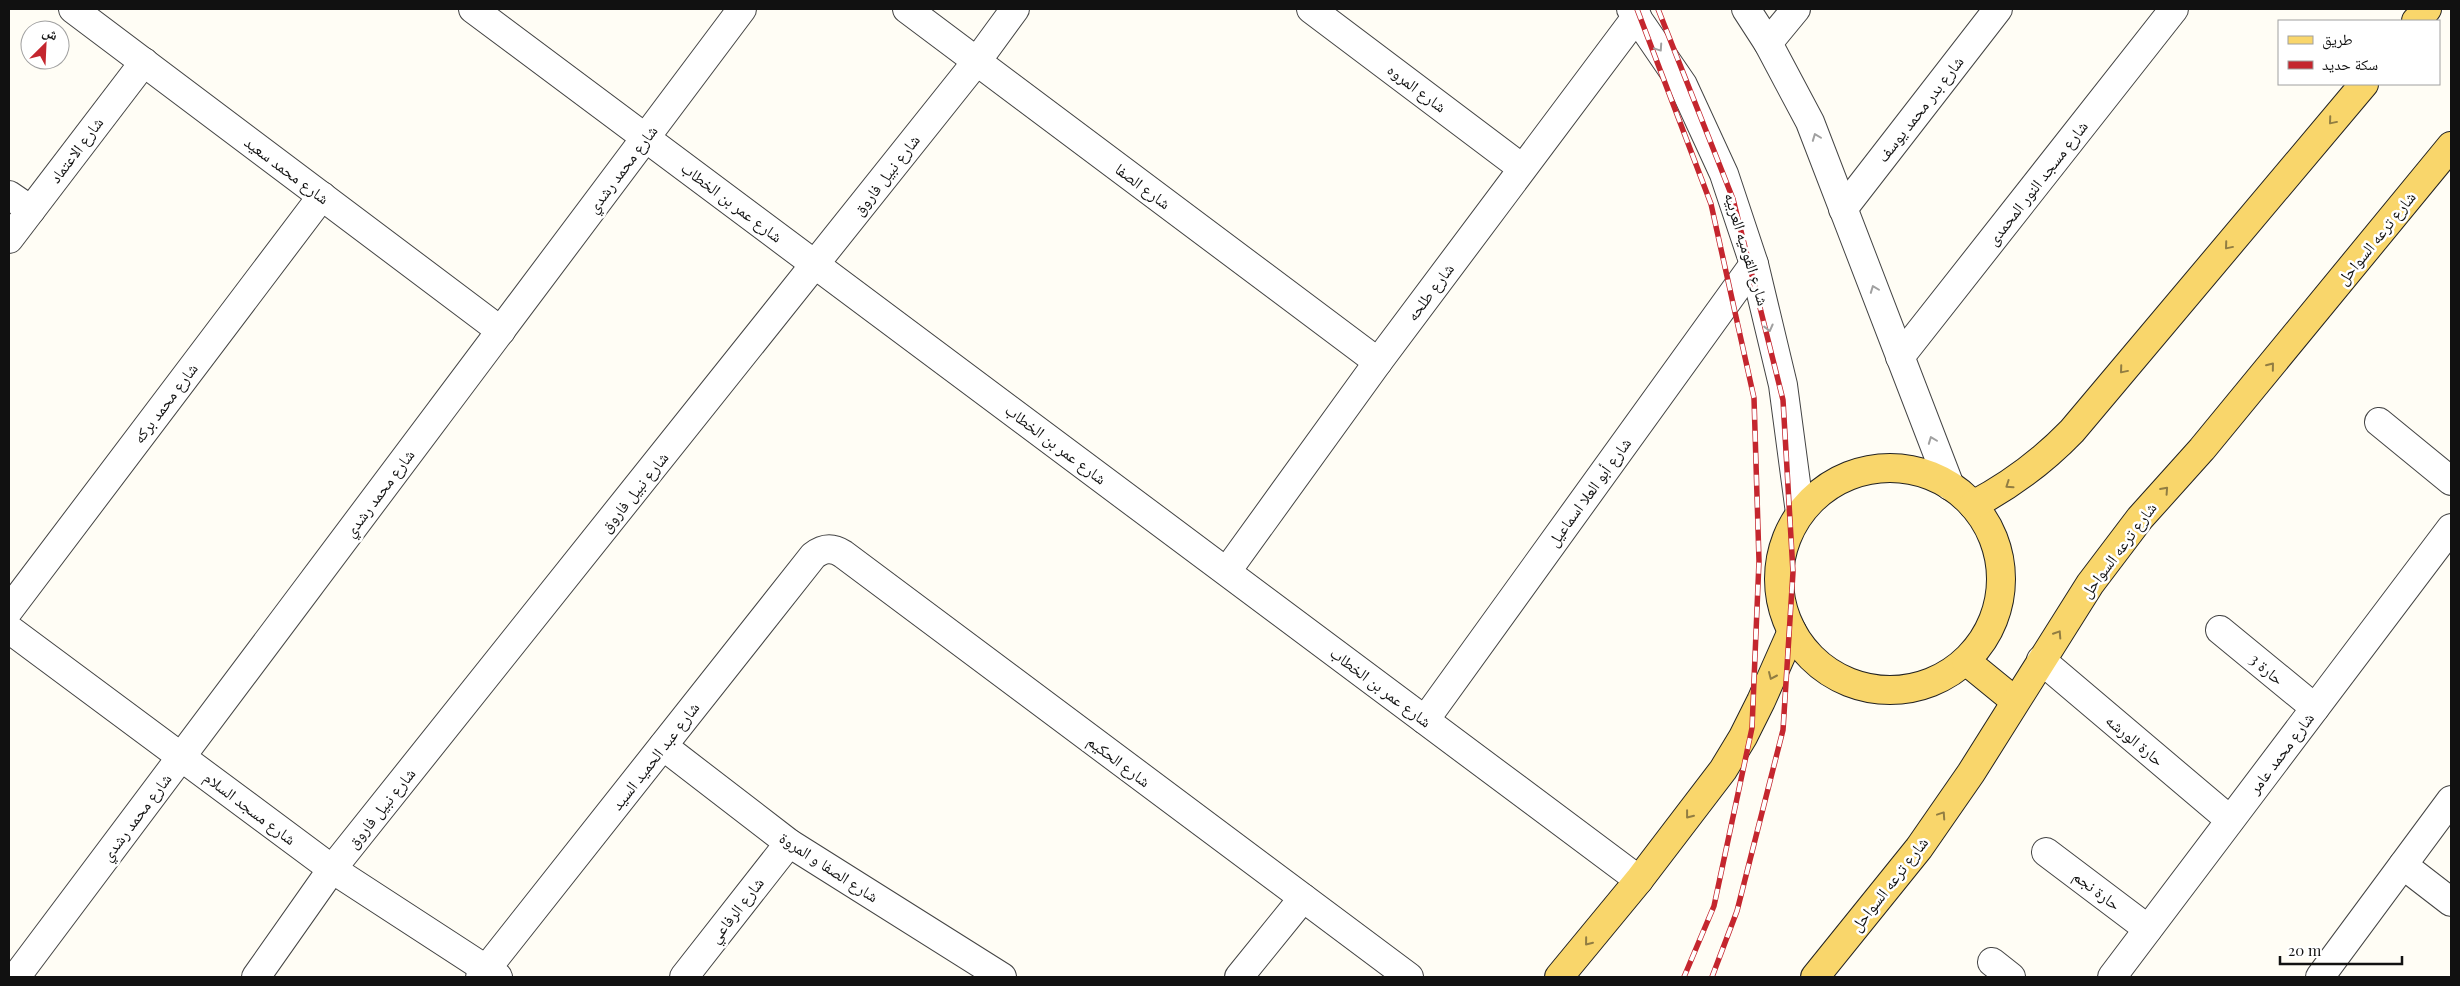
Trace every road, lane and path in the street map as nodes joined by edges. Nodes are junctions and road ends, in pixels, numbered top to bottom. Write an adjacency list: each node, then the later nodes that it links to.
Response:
1 (73, 9): 16 (street, شارع محمد سعيد)
2 (473, 9): 18 (street, شارع عمر بن الخطاب)
3 (742, 9): 18 (street, شارع محمد رشدي)
4 (907, 9): 15 (street, شارع الصفا)
5 (1015, 9): 15 (street, شارع نبيل فاروق)
6 (1311, 9): 20 (street, شارع المروه)
7 (1746, 9): 14 (street)
8 (1796, 9): 14 (street)
9 (1998, 9): 23 (street, شارع بدر محمد يوسف)
10 (2174, 9): 29 (street, شارع مسجد النور المحمدى)
11 (2427, 9): 13 (main road)
12 (1634, 12): 20 (street, شارع طلحه); 27 (street, شارع القوميه العربيه, one-way to 27)
13 (2417, 20)
14 (1768, 43): 23 (street, one-way to 14)
15 (977, 61): 26 (street, شارع نبيل فاروق); 30 (street, شارع الصفا)
16 (144, 62): 22 (street, شارع محمد سعيد); 24 (street, شارع الاعتماد)
17 (2363, 85): 34 (main road, one-way to 34)
18 (646, 137): 26 (street, شارع عمر بن الخطاب); 28 (street, شارع محمد رشدي)
19 (2451, 146): 43 (main road, شارع ترعه السواحل, one-way to 19)
20 (1522, 168): 30 (street, شارع طلحه)
21 (9, 195): 24 (street)
22 (322, 196): 28 (street, شارع محمد سعيد); 39 (street, شارع محمد بركه)
23 (1843, 209): 29 (street, one-way to 23)
24 (31, 210): 25 (street, شارع الاعتماد)
25 (9, 239)
26 (816, 264): 38 (street, شارع عمر بن الخطاب); 55 (street, شارع نبيل فاروق)
27 (1754, 264): 35 (street, شارع القوميه العربيه, one-way to 35); 47 (street, شارع أبو العلا اسماعيل)
28 (501, 331): 49 (street, شارع محمد رشدي)
29 (1900, 357): 33 (street, one-way to 29)
30 (1378, 362): 38 (street, شارع طلحه)
31 (2379, 422): 32 (street)
32 (2451, 481)
33 (1950, 486): 34 (main road); 35 (main road)
34 (1973, 505): 44 (main road)
35 (1800, 513): 42 (main road)
36 (2451, 528): 46 (street, شارع محمد عامر)
37 (828, 549): 48 (street, شارع عبد الحميد السيد); 57 (street, شارع الحكيم)
38 (1226, 571): 47 (street, شارع عمر بن الخطاب)
39 (9, 610)
40 (9, 629): 49 (street, شارع مسجد السلام)
41 (2220, 630): 46 (street, حارة 3)
42 (1792, 631): 44 (main road); 56 (main road, one-way to 56)
43 (2041, 660): 45 (main road, شارع ترعه السواحل); 51 (street, حارة الورشه)
44 (1966, 661): 45 (main road)
45 (2014, 701): 68 (main road, شارع ترعه السواحل, one-way to 45)
46 (2315, 708): 51 (street, شارع محمد عامر)
47 (1425, 720): 56 (street, شارع عمر بن الخطاب)
48 (663, 746): 52 (street, شارع الصفا و المروة); 61 (street, شارع عبد الحميد السيد)
49 (181, 757): 55 (street, شارع مسجد السلام); 62 (street, شارع محمد رشدي)
50 (2451, 800): 54 (street)
51 (2230, 820): 59 (street, شارع محمد عامر)
52 (789, 843): 60 (street, شارع الصفا و المروة); 64 (street, شارع الرفاعي)
53 (2046, 852): 59 (street, حارة نجم)
54 (2403, 865): 58 (street); 70 (street)
55 (332, 869): 61 (street, شارع مسجد السلام); 63 (street, شارع نبيل فاروق)
56 (1639, 880): 67 (main road, one-way to 67)
57 (1303, 898): 65 (street); 66 (street, شارع الحكيم)
58 (2451, 902)
59 (2148, 930): 69 (street, شارع محمد عامر)
60 (988, 974)
61 (488, 975)
62 (16, 977)
63 (256, 977)
64 (684, 977)
65 (1239, 977)
66 (1409, 977)
67 (1559, 977)
68 (1815, 977)
69 (2112, 977)
70 (2320, 977)

